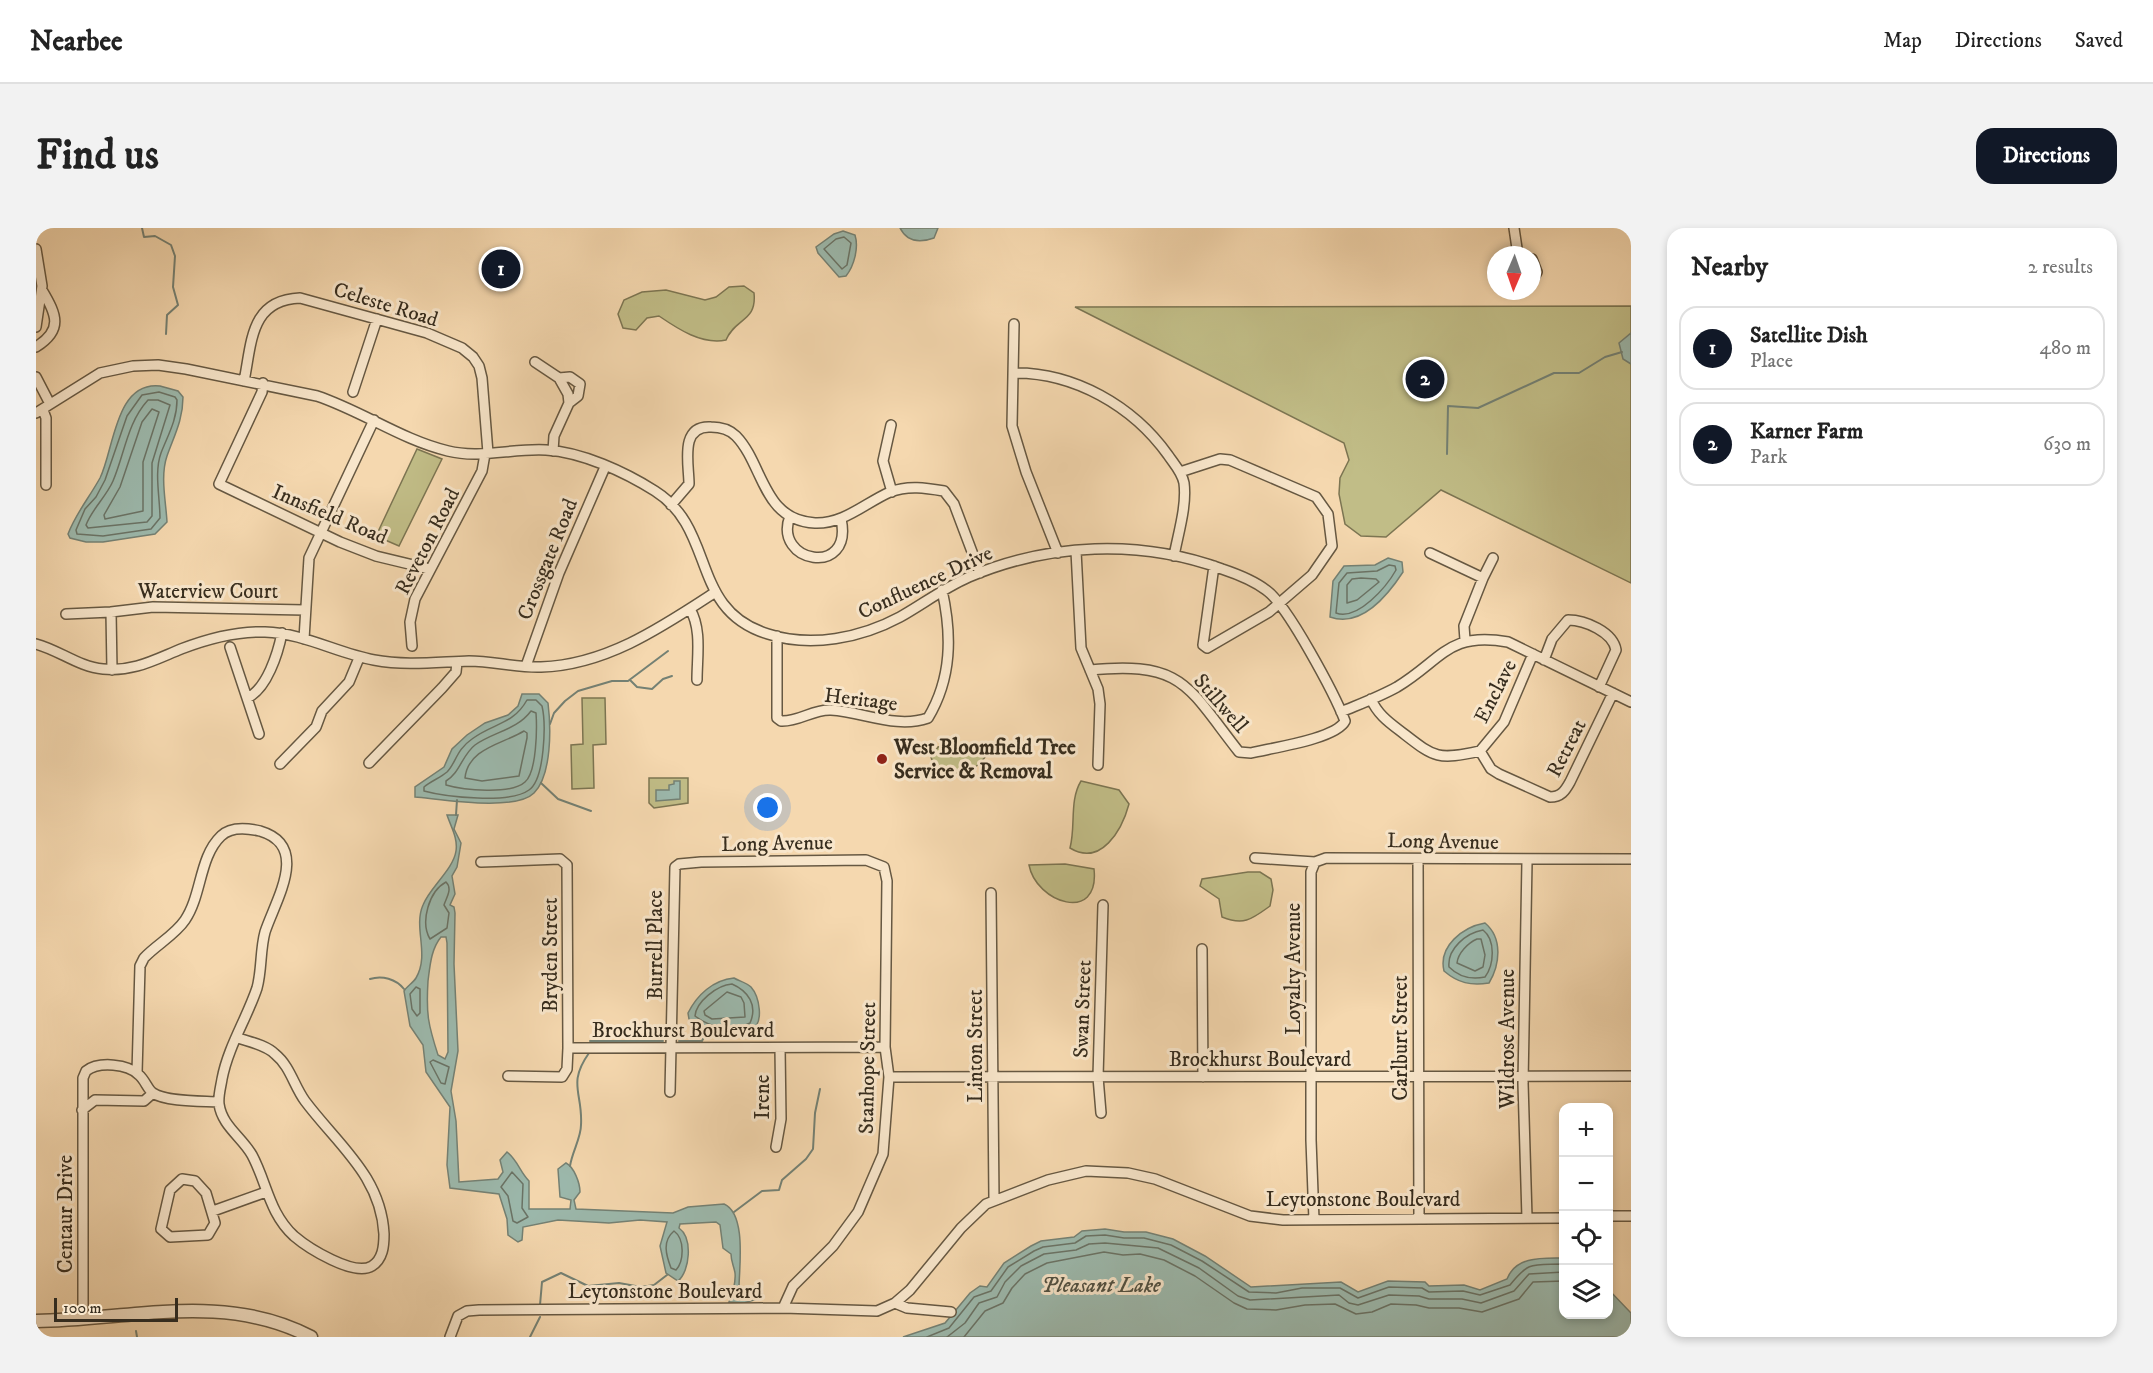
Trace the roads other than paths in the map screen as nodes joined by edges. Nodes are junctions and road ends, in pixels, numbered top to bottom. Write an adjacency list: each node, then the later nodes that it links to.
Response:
1 (1514, 228): 2 (street)
2 (1517, 246)
3 (36, 249): 4 (street)
4 (42, 290): 7 (street); 8 (street)
5 (377, 319): 13 (street, Celeste Road); 15 (street); 21 (street, Celeste Road)
6 (1014, 324): 10 (street)
7 (36, 327)
8 (36, 347)
9 (535, 362): 12 (street)
10 (1013, 373): 23 (street); 31 (street)
11 (36, 377): 17 (street)
12 (559, 378): 16 (street); 16 (street)
13 (244, 381): 14 (street); 17 (street)
14 (263, 383): 18 (street); 29 (street, Innsfield Road)
15 (353, 392)
16 (569, 403): 20 (street)
17 (43, 409): 24 (street)
18 (374, 420): 21 (street); 29 (street)
19 (891, 425): 25 (street)
20 (553, 451): 21 (street); 22 (street)
21 (486, 453): 36 (street, Reveton Road)
22 (605, 467): 26 (street); 57 (street, Crossgate Road)
23 (1180, 472): 33 (street); 41 (street)
24 (46, 485)
25 (892, 492): 28 (street); 37 (street)
26 (670, 505): 27 (street); 40 (street)
27 (790, 516): 28 (street); 28 (street)
28 (841, 519)
29 (320, 533): 36 (street, Innsfield Road); 43 (street)
30 (1076, 551): 31 (street, Confluence Drive); 33 (street, Confluence Drive); 58 (street)
31 (1058, 553): 37 (street, Confluence Drive)
32 (1431, 553): 38 (street)
33 (1174, 556): 35 (street, Confluence Drive)
34 (1493, 558): 38 (street)
35 (1215, 566): 41 (street, Confluence Drive); 41 (street)
36 (430, 569): 51 (street, Reveton Road)
37 (980, 573): 39 (street, Confluence Drive)
38 (1483, 578): 49 (street)
39 (942, 590): 47 (street, Confluence Drive); 47 (street, Heritage)
40 (714, 593): 42 (street); 47 (street, Confluence Drive)
41 (1278, 603): 66 (street, Confluence Drive)
42 (690, 609): 57 (street); 60 (street)
43 (305, 610): 44 (street, Waterview Court); 48 (street)
44 (111, 612): 45 (street, Waterview Court); 59 (street, Waterview Court)
45 (66, 614)
46 (282, 633): 48 (street); 59 (street); 63 (street)
47 (777, 636)
48 (304, 639): 54 (street)
49 (1465, 640): 53 (street); 64 (street)
50 (36, 644): 59 (street)
51 (412, 646)
52 (230, 647): 63 (street)
53 (1533, 654): 55 (street); 68 (street, Enclave)
54 (359, 658): 56 (street); 70 (street)
55 (1544, 660): 61 (street); 61 (street)
56 (457, 662): 57 (street); 69 (street)
57 (526, 666)
58 (1090, 669): 66 (street, Stillwell); 71 (street)
59 (112, 670)
60 (697, 680)
61 (1599, 687): 62 (street)
62 (1613, 693): 65 (street); 68 (street, Retreat)
63 (247, 698): 67 (street)
64 (1371, 699): 66 (street); 68 (street, Enclave)
65 (1631, 702)
66 (1341, 712)
67 (259, 734)
68 (1480, 751)
69 (369, 763)
70 (280, 764)
71 (1098, 765)
72 (1255, 858): 77 (street, Long Avenue)
73 (1418, 859): 75 (street, Long Avenue); 77 (street, Long Avenue); 97 (street, Carlburt Street)
74 (1631, 860): 75 (street, Long Avenue)
75 (1527, 861): 90 (street, Wildrose Avenue)
76 (481, 862): 85 (street, Bryden Street)
77 (1315, 862): 96 (street, Loyalty Avenue)
78 (884, 867): 79 (street, Long Avenue); 84 (street, Stanhope Street)
79 (674, 870): 86 (street, Burrell Place)
80 (991, 893): 93 (street, Linton Street)
81 (1103, 905): 94 (street, Swan Street)
82 (1202, 949): 95 (street)
83 (238, 1038): 88 (street); 100 (street); 104 (street)
84 (885, 1047): 87 (street, Brockhurst Boulevard); 92 (street, Stanhope Street)
85 (568, 1048): 86 (street, Brockhurst Boulevard); 89 (street, Brockhurst Boulevard)
86 (671, 1048): 87 (street, Brockhurst Boulevard); 98 (street, Burrell Place)
87 (780, 1048): 103 (street, Irene)
88 (137, 1073): 99 (street); 101 (street, Centaur Drive)
89 (507, 1076)
90 (1525, 1076): 91 (street, Brockhurst Boulevard); 97 (street, Brockhurst Boulevard); 110 (street, Wildrose Avenue)
91 (1631, 1076)
92 (889, 1077): 93 (street, Brockhurst Boulevard); 114 (street, Stanhope Street)
93 (993, 1077): 94 (street, Brockhurst Boulevard); 105 (street, Linton Street)
94 (1098, 1077): 95 (street, Brockhurst Boulevard); 102 (street, Swan Street)
95 (1203, 1077): 96 (street, Brockhurst Boulevard)
96 (1312, 1077): 97 (street, Brockhurst Boulevard); 112 (street, Loyalty Avenue)
97 (1417, 1077): 109 (street, Carlburt Street)
98 (670, 1092)
99 (153, 1093): 100 (street); 101 (street)
100 (218, 1102): 104 (street)
101 (82, 1110): 116 (street, Centaur Drive)
102 (1101, 1113)
103 (776, 1147)
104 (266, 1192): 106 (street)
105 (994, 1199): 112 (street, Leytonstone Boulevard); 113 (street, Leytonstone Boulevard)
106 (213, 1212): 106 (street)
107 (1613, 1216): 108 (street)
108 (1631, 1216)
109 (1419, 1218): 110 (street, Leytonstone Boulevard); 112 (street, Leytonstone Boulevard)
110 (1527, 1218): 111 (street, Leytonstone Boulevard)
111 (1559, 1218)
112 (1314, 1220)
113 (896, 1303): 114 (street, Leytonstone Boulevard); 115 (street, Leytonstone Boulevard)
114 (783, 1308): 119 (street, Leytonstone Boulevard)
115 (951, 1312)
116 (83, 1317): 117 (street); 118 (street)
117 (36, 1321)
118 (311, 1337)
119 (450, 1337)

